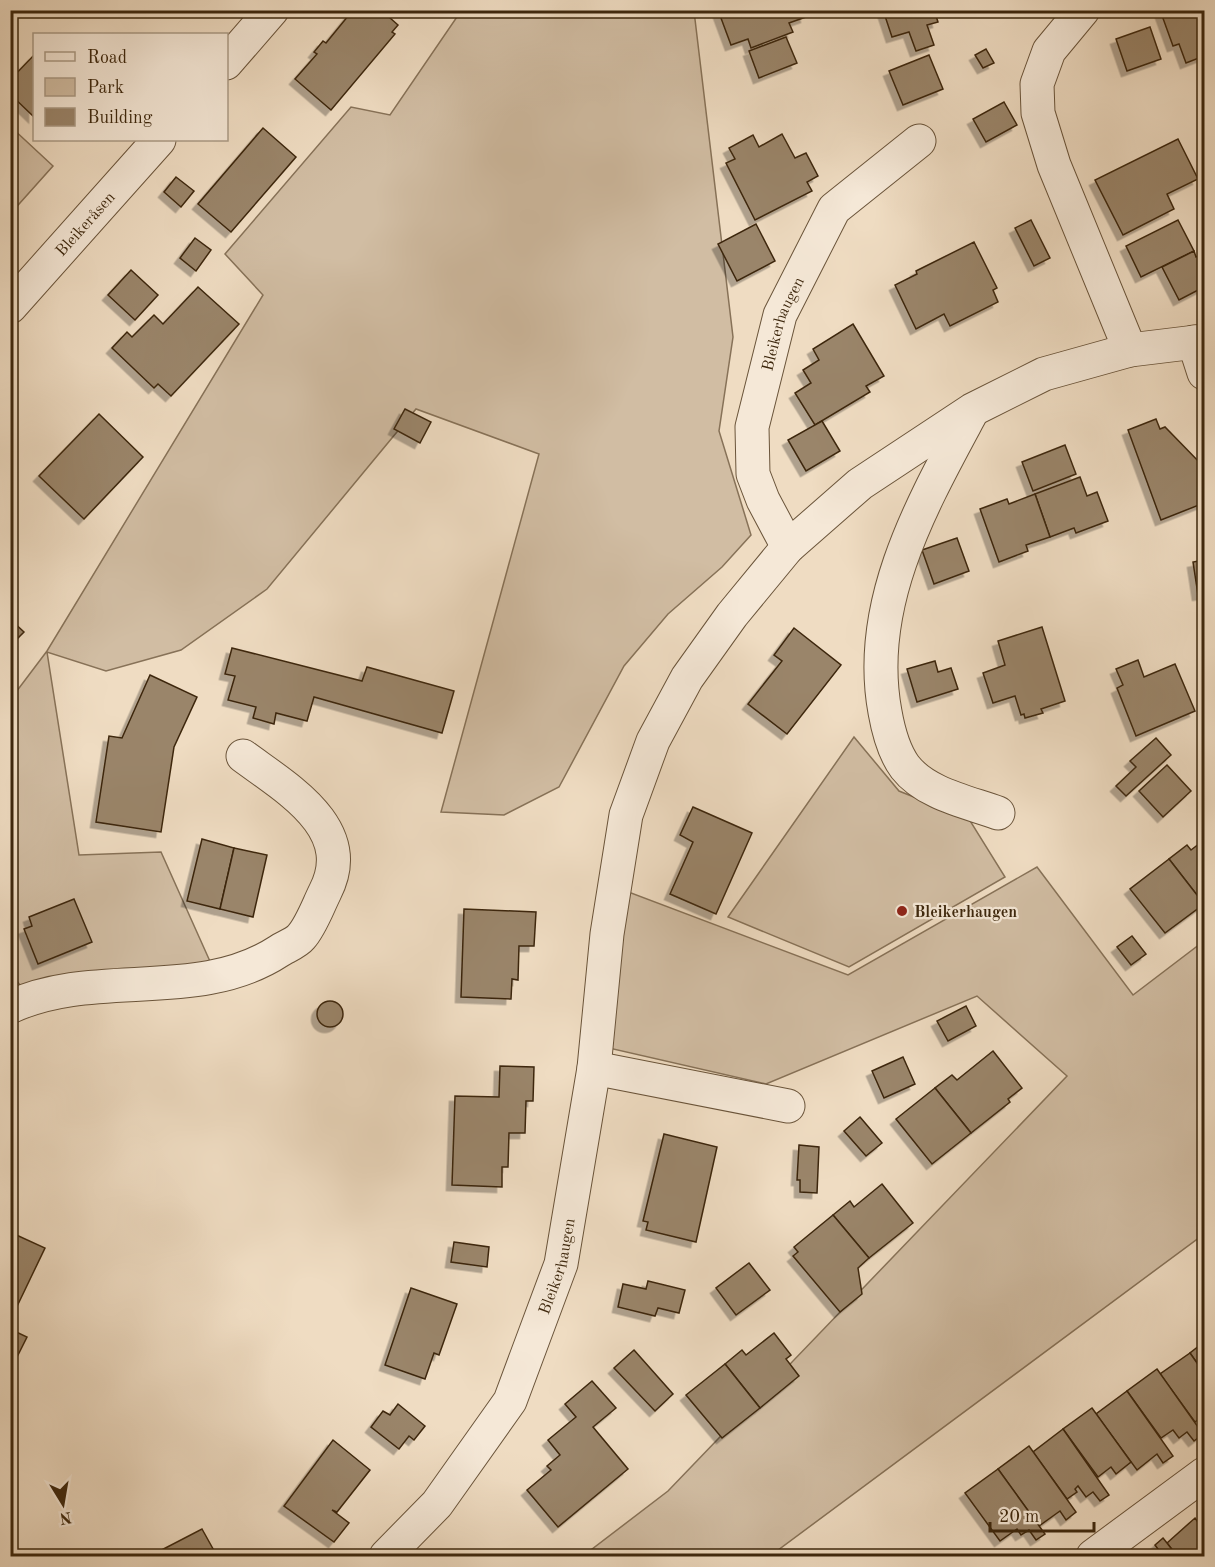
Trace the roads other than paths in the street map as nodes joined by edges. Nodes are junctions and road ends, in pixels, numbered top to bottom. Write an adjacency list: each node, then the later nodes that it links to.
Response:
1 (272, 10): 3 (street)
2 (1083, 10): 8 (street)
3 (228, 61)
4 (158, 141): 6 (street, Bleikeråsen)
5 (919, 141): 11 (street, Bleikerhaugen)
6 (10, 307)
7 (1199, 342): 8 (street, Bleikerhaugen); 9 (street)
8 (1131, 350): 10 (street, Bleikerhaugen)
9 (1204, 373)
10 (972, 411): 11 (street, Bleikerhaugen); 13 (street)
11 (788, 547): 15 (street, Bleikerhaugen)
12 (243, 756): 14 (street)
13 (998, 813)
14 (10, 1007)
15 (594, 1068): 16 (street); 18 (street, Bleikerhaugen)
16 (788, 1106)
17 (1204, 1474): 19 (street)
18 (386, 1557)
19 (1093, 1557)

